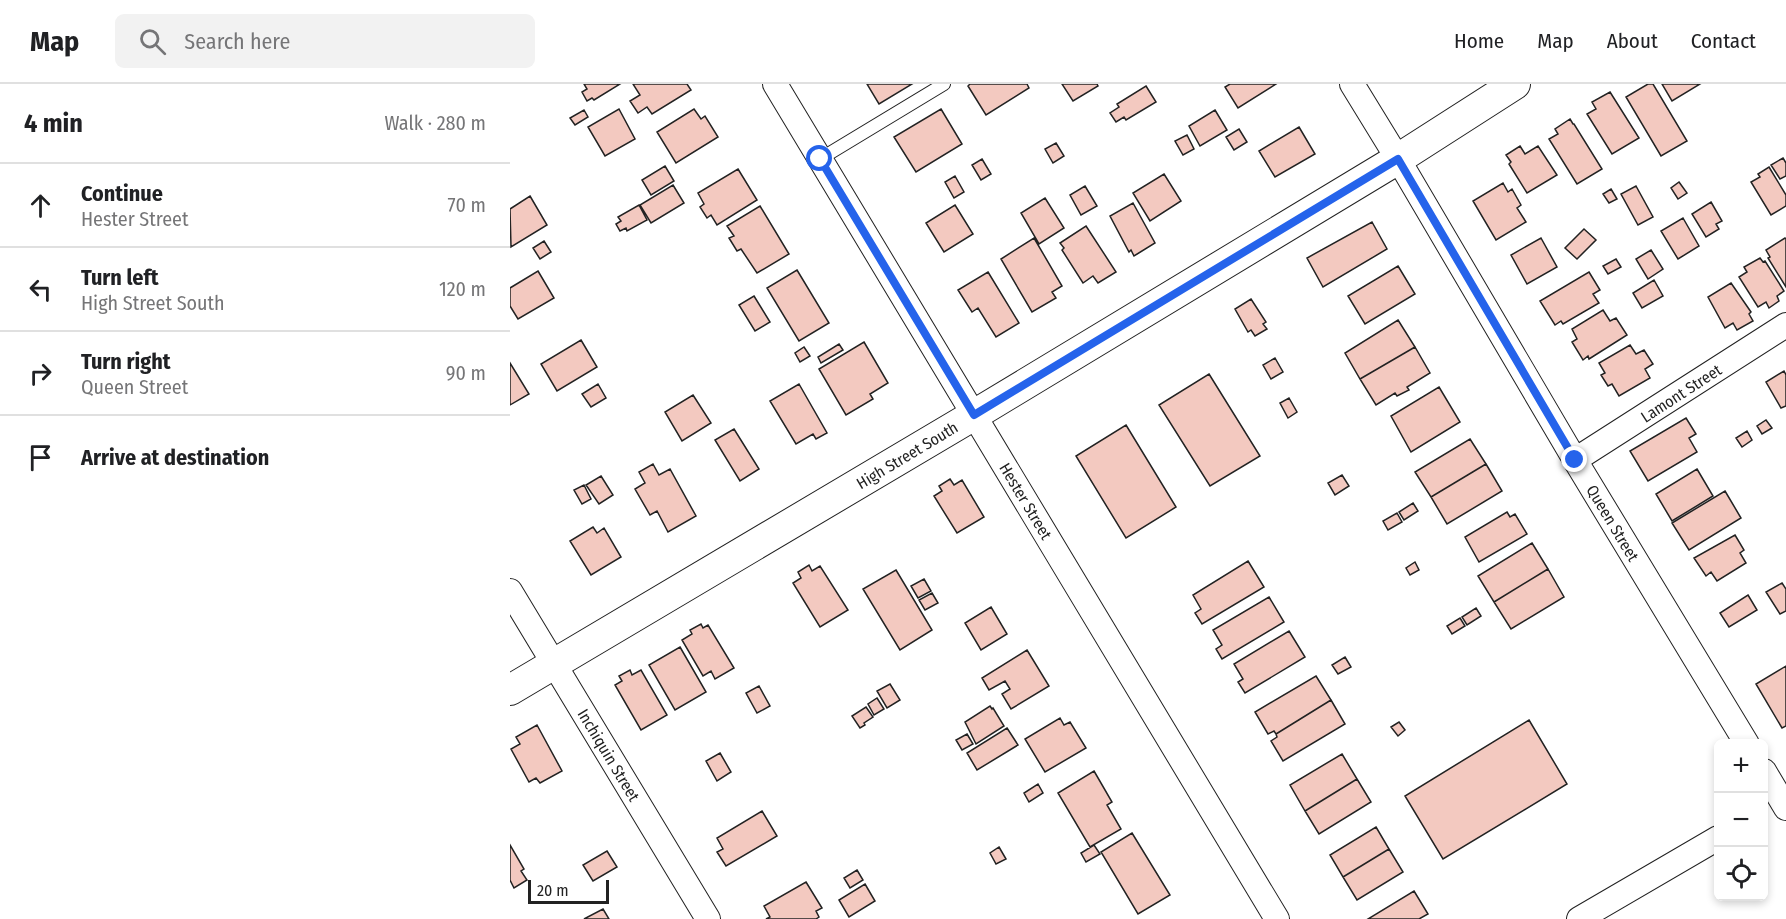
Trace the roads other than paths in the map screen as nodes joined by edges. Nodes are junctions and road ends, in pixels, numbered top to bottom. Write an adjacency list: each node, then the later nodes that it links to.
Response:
1 (775, 84): 5 (street, Hester Street)
2 (944, 84): 5 (lane)
3 (1352, 84): 6 (street, Queen Street)
4 (1515, 84): 6 (street, High Street South)
5 (820, 159): 8 (street, Hester Street)
6 (1398, 159): 8 (street, High Street South); 9 (street, Queen Street)
7 (1786, 325): 9 (street, Lamont Street)
8 (974, 415): 11 (street, High Street South); 18 (street, Hester Street)
9 (1575, 460): 13 (street, Queen Street)
10 (510, 591): 11 (street, Inchiquin Street)
11 (554, 664): 12 (street, High Street South); 17 (street, Inchiquin Street)
12 (510, 690)
13 (1744, 739)
14 (1768, 780): 15 (street)
15 (1779, 805)
16 (1714, 841): 19 (street)
17 (708, 919)
18 (1277, 919)
19 (1579, 919)

